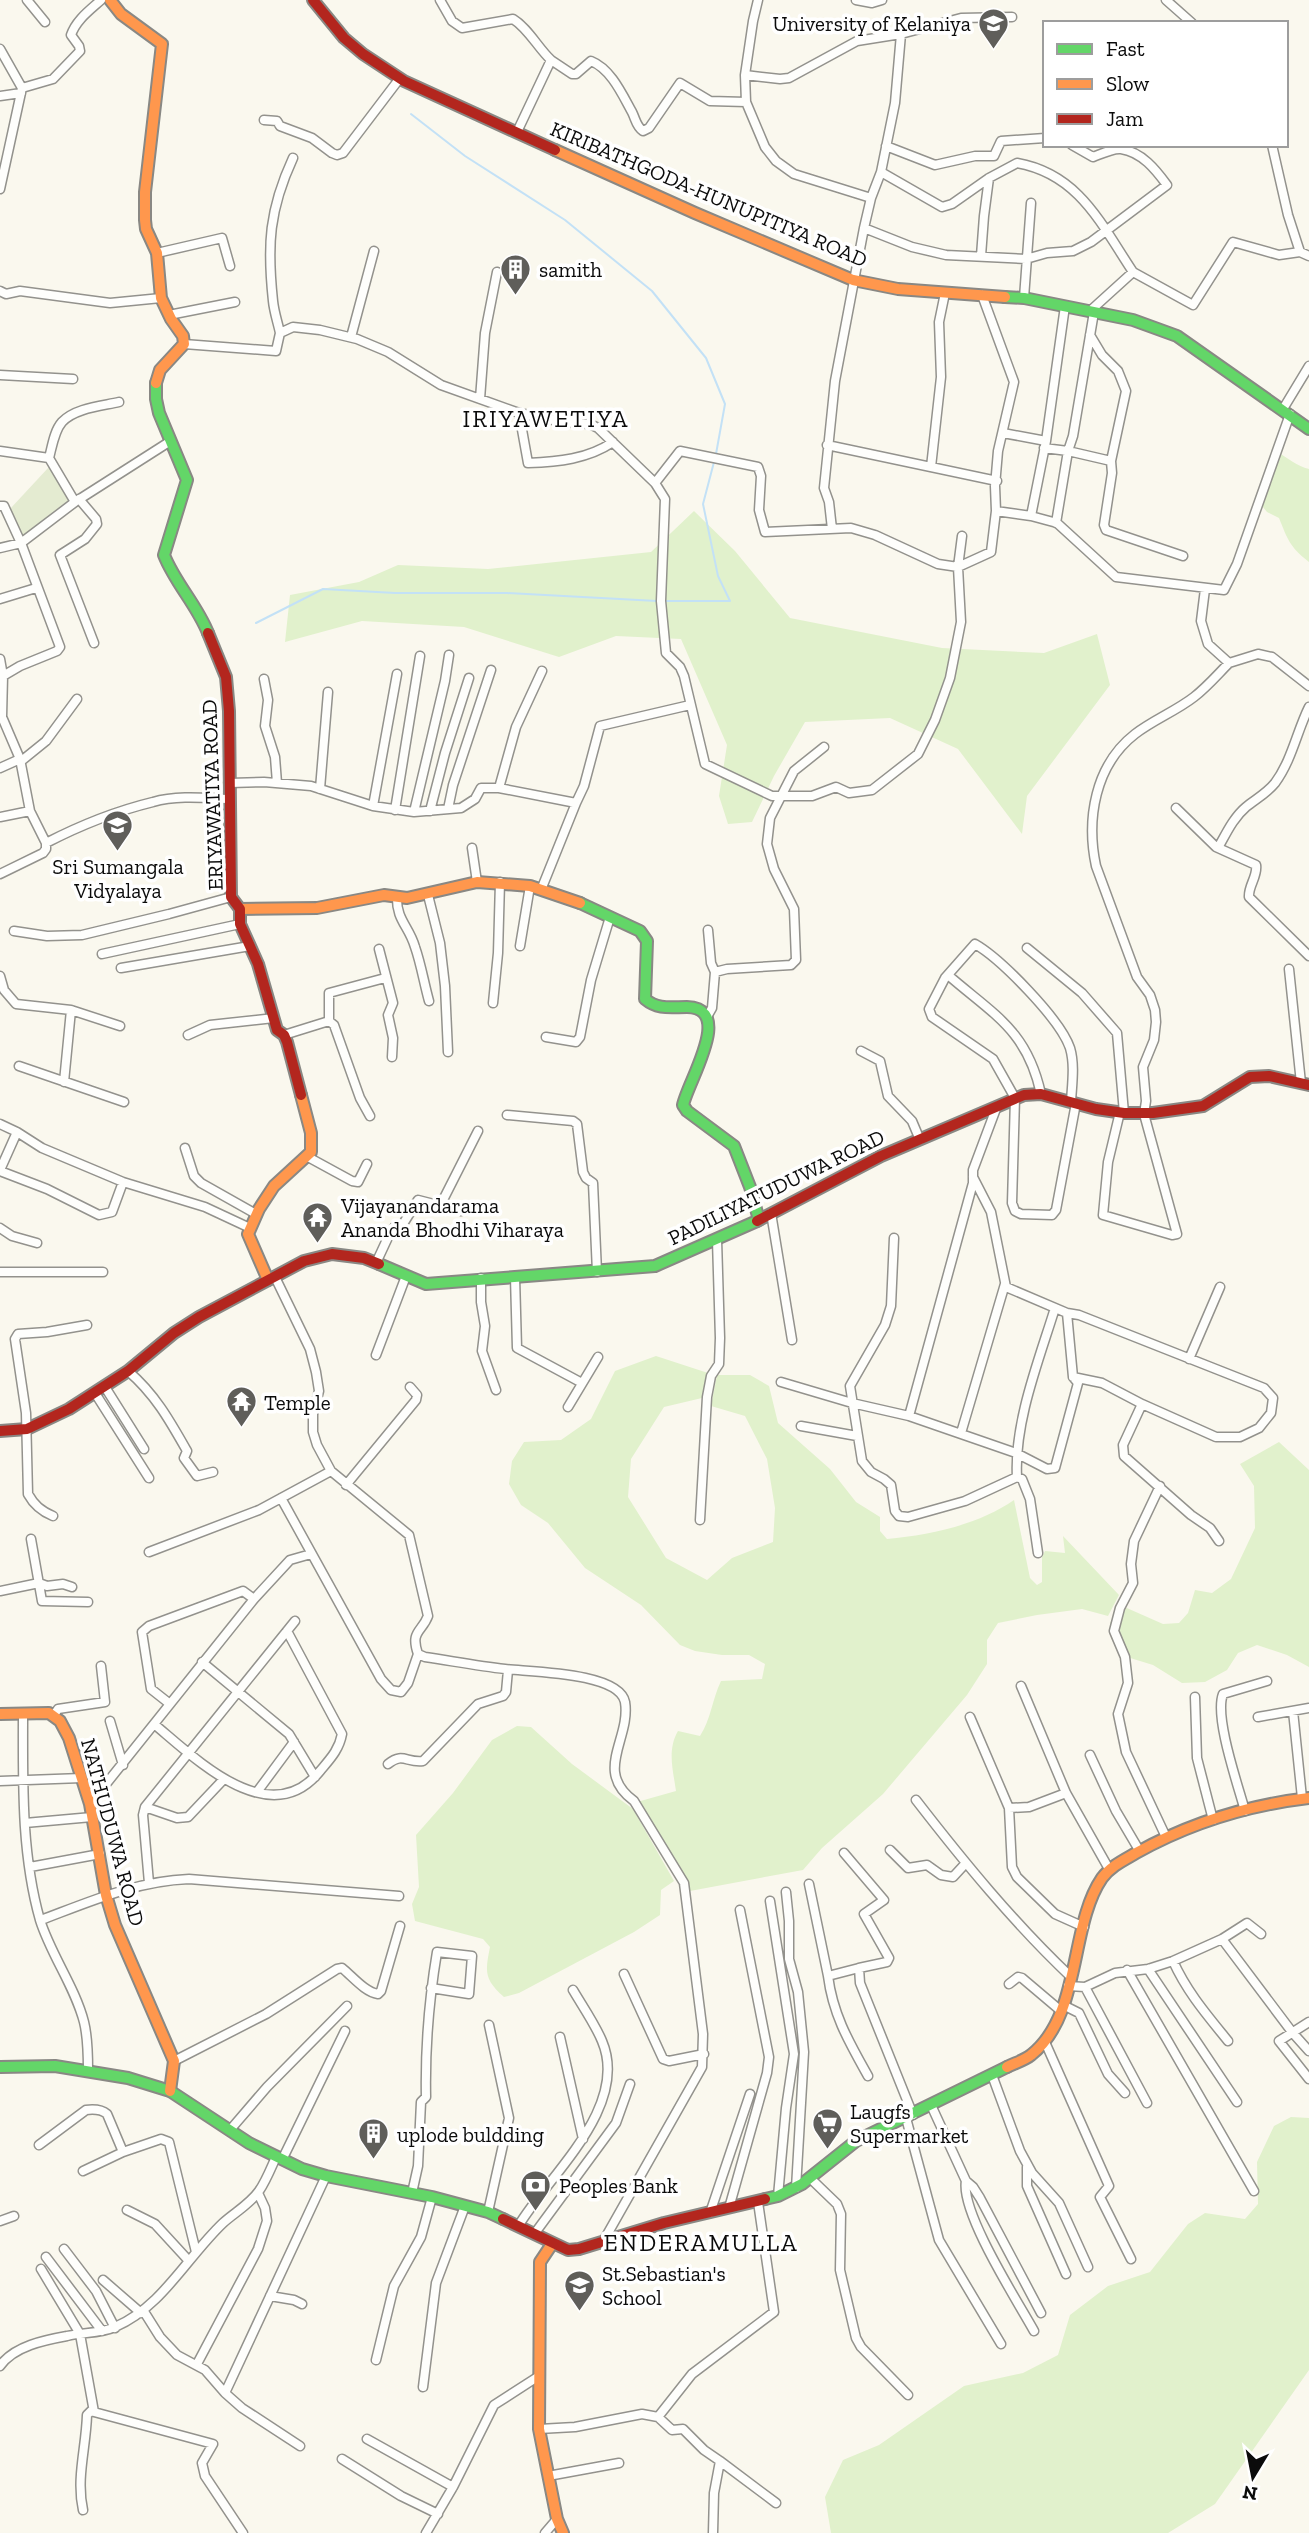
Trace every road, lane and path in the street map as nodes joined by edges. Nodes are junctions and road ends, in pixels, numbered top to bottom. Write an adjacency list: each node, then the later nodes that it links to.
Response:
1 (27, 0): 12 (street)
2 (101, 0): 18 (street)
3 (110, 0): 36 (street)
4 (313, 0): 17 (street, KIRIBATHGODA-HUNUPITIYA ROAD)
5 (440, 0): 15 (street)
6 (758, 0): 16 (street)
7 (856, 0): 8 (street)
8 (882, 0)
9 (1166, 0): 11 (street)
10 (1012, 17): 13 (street)
11 (1190, 21)
12 (45, 22)
13 (901, 34): 16 (street); 24 (street)
14 (0, 50): 18 (street)
15 (551, 60): 20 (street); 22 (street)
16 (745, 75): 20 (street)
17 (400, 78): 21 (street); 22 (street, KIRIBATHGODA-HUNUPITIYA ROAD)
18 (21, 90): 19 (street); 30 (street)
19 (0, 96)
20 (746, 102): 31 (street)
21 (264, 120)
22 (517, 132): 43 (street, KIRIBATHGODA-HUNUPITIYA ROAD)
23 (1043, 138): 24 (street)
24 (886, 146): 28 (street)
25 (1076, 147): 34 (street)
26 (1272, 147): 37 (street)
27 (293, 158): 53 (street)
28 (881, 172): 29 (street); 31 (street)
29 (989, 178): 34 (street); 38 (street)
30 (0, 189)
31 (871, 198): 33 (street)
32 (1031, 203): 39 (street)
33 (864, 228): 38 (street); 43 (street)
34 (1105, 230): 39 (street); 42 (street)
35 (374, 251): 55 (street)
36 (157, 253): 40 (street); 47 (street)
37 (1305, 254): 42 (street)
38 (981, 256): 39 (street)
39 (1026, 259): 48 (street)
40 (230, 266)
41 (497, 272): 60 (street)
42 (1133, 272): 51 (street)
43 (853, 280): 45 (street, KIRIBATHGODA-HUNUPITIYA ROAD); 68 (street)
44 (0, 291): 47 (street)
45 (946, 293): 46 (street, KIRIBATHGODA-HUNUPITIYA ROAD); 74 (street)
46 (982, 295): 48 (street, KIRIBATHGODA-HUNUPITIYA ROAD); 65 (street)
47 (161, 298): 52 (street)
48 (1024, 298): 50 (street, KIRIBATHGODA-HUNUPITIYA ROAD)
49 (235, 302): 52 (street)
50 (1065, 306): 51 (street, KIRIBATHGODA-HUNUPITIYA ROAD); 69 (street)
51 (1092, 311): 54 (street); 62 (street, KIRIBATHGODA-HUNUPITIYA ROAD)
52 (169, 315): 56 (street)
53 (280, 333): 55 (street); 56 (street)
54 (1090, 335): 71 (street); 73 (street)
55 (351, 337): 60 (street)
56 (184, 344): 66 (street, ERIYAWATIYA ROAD)
57 (1309, 366): 62 (street)
58 (0, 375): 59 (street)
59 (73, 379)
60 (480, 399): 63 (street)
61 (119, 402): 72 (street)
62 (1286, 411): 64 (street, KIRIBATHGODA-HUNUPITIYA ROAD); 89 (street)
63 (519, 413): 67 (street); 67 (street)
64 (1309, 429)
65 (1003, 433): 69 (street); 75 (street)
66 (169, 442): 77 (street); 111 (street, ERIYAWATIYA ROAD)
67 (613, 442): 76 (street)
68 (827, 445): 74 (street); 82 (street)
69 (1045, 445): 71 (street); 80 (street)
70 (0, 451): 72 (street)
71 (1068, 451): 73 (street); 81 (street)
72 (49, 458): 77 (street)
73 (1111, 461): 86 (street)
74 (931, 467): 75 (street)
75 (997, 481): 79 (street)
76 (656, 483): 82 (street); 105 (street)
77 (77, 501): 84 (street); 91 (street)
78 (2, 506): 84 (street)
79 (996, 511): 80 (street); 87 (street)
80 (1031, 516): 81 (street)
81 (1056, 523): 89 (street)
82 (832, 529): 87 (street)
83 (961, 536): 87 (street)
84 (21, 542): 85 (street); 88 (street)
85 (0, 548)
86 (1183, 556)
87 (958, 567): 115 (street)
88 (36, 588): 90 (street); 99 (street)
89 (1205, 589): 95 (street)
90 (0, 599)
91 (94, 643)
92 (449, 655): 124 (street)
93 (420, 656): 121 (street)
94 (0, 659): 99 (street)
95 (1229, 663): 102 (street); 175 (street)
96 (492, 670): 120 (street)
97 (542, 671): 113 (street)
98 (397, 674): 118 (street)
99 (3, 676): 106 (street)
100 (470, 678): 123 (street)
101 (264, 679): 112 (street)
102 (1309, 686)
103 (328, 692): 114 (street)
104 (77, 699): 109 (street)
105 (690, 705): 115 (street); 117 (street)
106 (1, 706): 109 (street)
107 (1309, 707): 128 (street)
108 (824, 747): 115 (street)
109 (20, 760): 110 (street); 122 (street)
110 (0, 768)
111 (230, 783): 112 (street); 116 (street, ERIYAWATIYA ROAD)
112 (277, 783): 114 (street)
113 (499, 788): 117 (street); 120 (street)
114 (320, 789): 118 (street)
115 (779, 796): 149 (street)
116 (229, 799): 126 (street); 135 (street, ERIYAWATIYA ROAD)
117 (576, 803): 132 (street)
118 (373, 806): 121 (street)
119 (1176, 807): 128 (street)
120 (448, 809): 123 (street)
121 (395, 810): 124 (street)
122 (30, 811): 125 (street); 126 (street)
123 (430, 811): 124 (street)
124 (414, 812)
125 (0, 817)
126 (46, 844): 129 (street)
127 (472, 848): 131 (street)
128 (1218, 848): 146 (street)
129 (0, 874)
130 (500, 881): 131 (street); 132 (street); 154 (street)
131 (477, 882): 133 (street)
132 (536, 888): 137 (street); 142 (street)
133 (428, 895): 134 (street); 164 (street)
134 (397, 896): 136 (street); 153 (street)
135 (231, 897): 136 (street, ERIYAWATIYA ROAD); 140 (street)
136 (240, 909): 138 (street, ERIYAWATIYA ROAD)
137 (610, 917): 156 (street); 162 (street)
138 (240, 924): 141 (street, ERIYAWATIYA ROAD); 145 (street)
139 (708, 930): 149 (street)
140 (14, 931)
141 (250, 946): 147 (street); 157 (street, ERIYAWATIYA ROAD)
142 (520, 946)
143 (1027, 948): 174 (street)
144 (379, 949): 152 (street)
145 (102, 954)
146 (1309, 956)
147 (121, 968)
148 (1289, 969): 168 (street)
149 (715, 972): 156 (street)
150 (948, 975): 169 (street); 170 (street); 172 (street)
151 (0, 976): 155 (street)
152 (385, 978): 158 (street); 165 (street)
153 (429, 1001)
154 (493, 1003)
155 (71, 1010): 159 (street); 167 (street)
156 (708, 1015): 192 (street)
157 (274, 1018): 160 (street); 161 (street, ERIYAWATIYA ROAD)
158 (329, 1021): 161 (street); 177 (street)
159 (120, 1026)
160 (188, 1035)
161 (284, 1035): 183 (street, ERIYAWATIYA ROAD)
162 (546, 1037)
163 (861, 1051): 181 (street)
164 (448, 1052)
165 (392, 1057)
166 (19, 1066): 167 (street)
167 (64, 1082): 171 (street)
168 (1305, 1084): 175 (street, PADILIYATUDUWA ROAD)
169 (1041, 1094): 170 (street, PADILIYATUDUWA ROAD); 172 (street, PADILIYATUDUWA ROAD)
170 (1015, 1098): 172 (street); 173 (street, PADILIYATUDUWA ROAD)
171 (124, 1102)
172 (1073, 1102): 174 (street, PADILIYATUDUWA ROAD)
173 (997, 1106): 181 (street, PADILIYATUDUWA ROAD); 186 (street)
174 (1122, 1112): 175 (street, PADILIYATUDUWA ROAD); 175 (street)
175 (1144, 1114)
176 (507, 1115): 201 (street)
177 (370, 1116)
178 (0, 1124): 180 (street)
179 (478, 1131): 188 (street)
180 (17, 1132): 185 (street); 187 (street)
181 (920, 1140): 190 (street, PADILIYATUDUWA ROAD)
182 (185, 1148): 191 (street)
183 (308, 1157): 184 (street); 191 (street)
184 (367, 1164)
185 (0, 1170): 187 (street)
186 (973, 1177): 206 (street); 225 (street)
187 (123, 1182): 193 (street)
188 (441, 1205): 189 (street); 198 (street)
189 (461, 1211)
190 (771, 1213): 192 (street, PADILIYATUDUWA ROAD); 211 (street)
191 (256, 1214): 193 (street)
192 (759, 1220): 196 (street, PADILIYATUDUWA ROAD)
193 (250, 1227): 205 (street)
194 (0, 1228): 197 (street)
195 (894, 1238): 222 (street)
196 (717, 1240): 201 (street, PADILIYATUDUWA ROAD); 241 (street)
197 (37, 1243)
198 (377, 1261): 202 (street, PADILIYATUDUWA ROAD); 205 (street, PADILIYATUDUWA ROAD)
199 (0, 1272): 200 (street)
200 (103, 1272)
201 (597, 1272): 203 (street, PADILIYATUDUWA ROAD)
202 (406, 1276): 204 (street, PADILIYATUDUWA ROAD); 212 (street)
203 (515, 1277): 204 (street, PADILIYATUDUWA ROAD); 218 (street)
204 (481, 1278): 221 (street)
205 (271, 1279): 215 (street, PADILIYATUDUWA ROAD); 233 (street)
206 (1005, 1284): 208 (street); 229 (street)
207 (1220, 1287): 214 (street)
208 (1055, 1308): 209 (street); 232 (street)
209 (1067, 1313): 214 (street); 216 (street)
210 (87, 1325): 227 (street)
211 (793, 1340)
212 (376, 1355)
213 (598, 1357): 218 (street)
214 (1189, 1359): 223 (street)
215 (128, 1371): 220 (street, PADILIYATUDUWA ROAD); 234 (street)
216 (1073, 1377): 223 (street); 232 (street)
217 (781, 1382): 222 (street)
218 (582, 1383): 224 (street)
219 (410, 1387): 237 (street)
220 (100, 1390): 227 (street, PADILIYATUDUWA ROAD); 231 (street); 236 (street)
221 (496, 1390)
222 (852, 1403): 225 (street); 230 (street)
223 (1142, 1404): 238 (street)
224 (568, 1407)
225 (909, 1416): 229 (street)
226 (801, 1426): 230 (street)
227 (27, 1429): 228 (street, PADILIYATUDUWA ROAD); 240 (street)
228 (0, 1431)
229 (961, 1433): 232 (street)
230 (857, 1436): 235 (street)
231 (144, 1450)
232 (1016, 1453): 235 (street)
233 (331, 1471): 237 (street); 239 (street)
234 (213, 1472)
235 (1017, 1477): 245 (street)
236 (149, 1478)
237 (346, 1485): 254 (street)
238 (1160, 1486): 243 (street); 293 (street)
239 (281, 1498): 244 (street); 246 (street)
240 (53, 1516)
241 (700, 1520)
242 (31, 1539): 247 (street)
243 (1219, 1541)
244 (149, 1552)
245 (1038, 1553)
246 (312, 1554): 250 (street); 254 (street)
247 (38, 1583): 248 (street); 249 (street); 251 (street)
248 (72, 1587)
249 (0, 1591)
250 (254, 1599): 255 (street); 262 (street)
251 (88, 1602)
252 (295, 1621): 253 (street)
253 (286, 1631): 260 (street); 277 (street)
254 (418, 1654): 257 (street)
255 (202, 1662): 260 (street); 262 (street)
256 (101, 1666): 267 (street)
257 (508, 1670): 275 (street); 334 (street)
258 (1267, 1681): 289 (street)
259 (1021, 1686): 283 (street)
260 (239, 1691): 272 (street); 273 (street)
261 (1195, 1697): 291 (street)
262 (170, 1704): 271 (street)
263 (1309, 1708): 264 (street)
264 (1293, 1712): 269 (street); 284 (street)
265 (23, 1713): 266 (street); 267 (street); 281 (street)
266 (0, 1714)
267 (54, 1715): 278 (street, NATHUDUWA ROAD)
268 (970, 1717): 288 (street)
269 (1258, 1717)
270 (110, 1721): 276 (street)
271 (154, 1724): 273 (street); 276 (street)
272 (294, 1742): 277 (street); 282 (street)
273 (189, 1754): 279 (street); 287 (street)
274 (1090, 1755): 295 (street)
275 (388, 1764)
276 (123, 1765): 286 (street)
277 (315, 1777): 282 (street)
278 (82, 1778): 281 (street); 286 (street, NATHUDUWA ROAD)
279 (223, 1780): 282 (street); 287 (street)
280 (0, 1781): 281 (street)
281 (23, 1782): 292 (street)
282 (257, 1793)
283 (1066, 1793): 288 (street); 300 (street)
284 (1305, 1798): 289 (street)
285 (916, 1800): 298 (street)
286 (90, 1804): 290 (street, NATHUDUWA ROAD)
287 (145, 1807): 301 (street)
288 (1009, 1808): 310 (street)
289 (1245, 1811): 291 (street)
290 (92, 1818): 292 (street); 297 (street, NATHUDUWA ROAD)
291 (1213, 1820): 293 (street)
292 (24, 1823): 299 (street)
293 (1166, 1837): 295 (street)
294 (890, 1850): 298 (street)
295 (1139, 1850): 300 (street)
296 (844, 1853): 314 (street)
297 (100, 1854): 299 (street); 304 (street, NATHUDUWA ROAD)
298 (965, 1864): 319 (street)
299 (30, 1867): 308 (street)
300 (1109, 1869): 310 (street)
301 (149, 1883): 304 (street); 305 (street)
302 (809, 1884): 318 (street)
303 (786, 1892): 359 (street)
304 (106, 1895): 308 (street); 335 (street, NATHUDUWA ROAD)
305 (399, 1896)
306 (770, 1901): 363 (street)
307 (740, 1910): 367 (street)
308 (41, 1920): 337 (street)
309 (400, 1926): 335 (street)
310 (1084, 1927): 319 (street)
311 (1261, 1934): 312 (street)
312 (1222, 1939): 313 (street); 329 (street)
313 (1173, 1961): 315 (street); 331 (street)
314 (859, 1968): 318 (street); 348 (street)
315 (1148, 1969): 316 (street); 345 (street)
316 (1127, 1970): 321 (street); 360 (street)
317 (624, 1974): 334 (street)
318 (828, 1976): 339 (street)
319 (1070, 1982): 321 (street); 325 (street)
320 (1009, 1984): 325 (street)
321 (1085, 1987): 346 (street)
322 (431, 1988): 322 (street); 362 (street)
323 (573, 1990): 350 (street)
324 (347, 2006): 349 (street)
325 (1062, 2008): 332 (street); 343 (street)
326 (1309, 2022): 329 (street)
327 (489, 2025): 369 (street)
328 (345, 2031): 353 (street)
329 (1292, 2032): 333 (street); 340 (street)
330 (560, 2038): 350 (street)
331 (1228, 2041)
332 (1045, 2042): 338 (street); 380 (street)
333 (1309, 2050)
334 (704, 2054): 375 (street)
335 (174, 2061): 342 (street)
336 (0, 2067): 337 (street)
337 (88, 2070): 342 (street)
338 (992, 2074): 347 (street); 354 (street)
339 (868, 2076)
340 (1309, 2079)
341 (629, 2084): 374 (street)
342 (170, 2091): 349 (street)
343 (1125, 2093)
344 (750, 2094): 370 (street)
345 (1237, 2102)
346 (1147, 2103)
347 (931, 2105): 348 (street); 358 (street)
348 (910, 2116): 357 (street); 394 (street)
349 (230, 2130): 353 (street)
350 (583, 2139): 373 (street)
351 (39, 2145): 352 (street)
352 (123, 2152): 355 (street); 378 (street)
353 (279, 2159): 356 (street); 361 (street)
354 (1027, 2163): 382 (street); 384 (street)
355 (83, 2171)
356 (326, 2176): 362 (street); 386 (street)
357 (810, 2178): 359 (street); 401 (street)
358 (966, 2181): 389 (street); 392 (street)
359 (796, 2188): 363 (street)
360 (1254, 2190)
361 (258, 2193): 378 (street); 396 (street)
362 (412, 2193): 364 (street)
363 (778, 2196): 365 (street)
364 (432, 2197): 366 (street); 395 (street)
365 (758, 2202): 367 (street); 403 (street)
366 (465, 2206): 369 (street); 399 (street)
367 (729, 2208): 370 (street)
368 (127, 2210): 381 (street)
369 (488, 2212): 373 (street)
370 (710, 2213): 375 (street)
371 (14, 2216): 372 (street)
372 (0, 2221)
373 (519, 2225): 374 (street)
374 (535, 2233): 376 (street)
375 (604, 2240): 376 (street)
376 (552, 2244): 398 (street)
377 (64, 2249): 390 (street)
378 (196, 2252): 381 (street)
379 (46, 2257): 391 (street)
380 (1131, 2259)
381 (189, 2261): 388 (street)
382 (1088, 2267)
383 (41, 2269): 393 (street)
384 (1066, 2274)
385 (103, 2280): 388 (street)
386 (270, 2296): 387 (street); 400 (street)
387 (302, 2304)
388 (142, 2311): 390 (street); 396 (street)
389 (1041, 2313)
390 (115, 2328): 391 (street)
391 (102, 2331): 393 (street)
392 (1034, 2332)
393 (80, 2334): 397 (street); 402 (street)
394 (1000, 2344)
395 (376, 2360)
396 (197, 2364): 400 (street)
397 (0, 2365)
398 (539, 2376): 404 (street); 411 (street)
399 (423, 2387)
400 (225, 2393): 406 (street)
401 (908, 2395)
402 (93, 2409): 413 (street); 416 (street)
403 (658, 2417): 404 (street); 408 (street)
404 (539, 2429): 410 (street)
405 (368, 2440): 411 (street)
406 (300, 2446)
407 (342, 2459): 414 (street)
408 (720, 2461): 412 (street); 420 (street)
409 (619, 2463): 410 (street)
410 (548, 2476): 415 (street)
411 (453, 2487): 414 (street)
412 (776, 2503)
413 (82, 2510)
414 (438, 2514): 417 (street)
415 (557, 2519): 418 (street); 419 (street)
416 (243, 2533)
417 (426, 2533)
418 (545, 2533)
419 (563, 2533)
420 (713, 2533)

